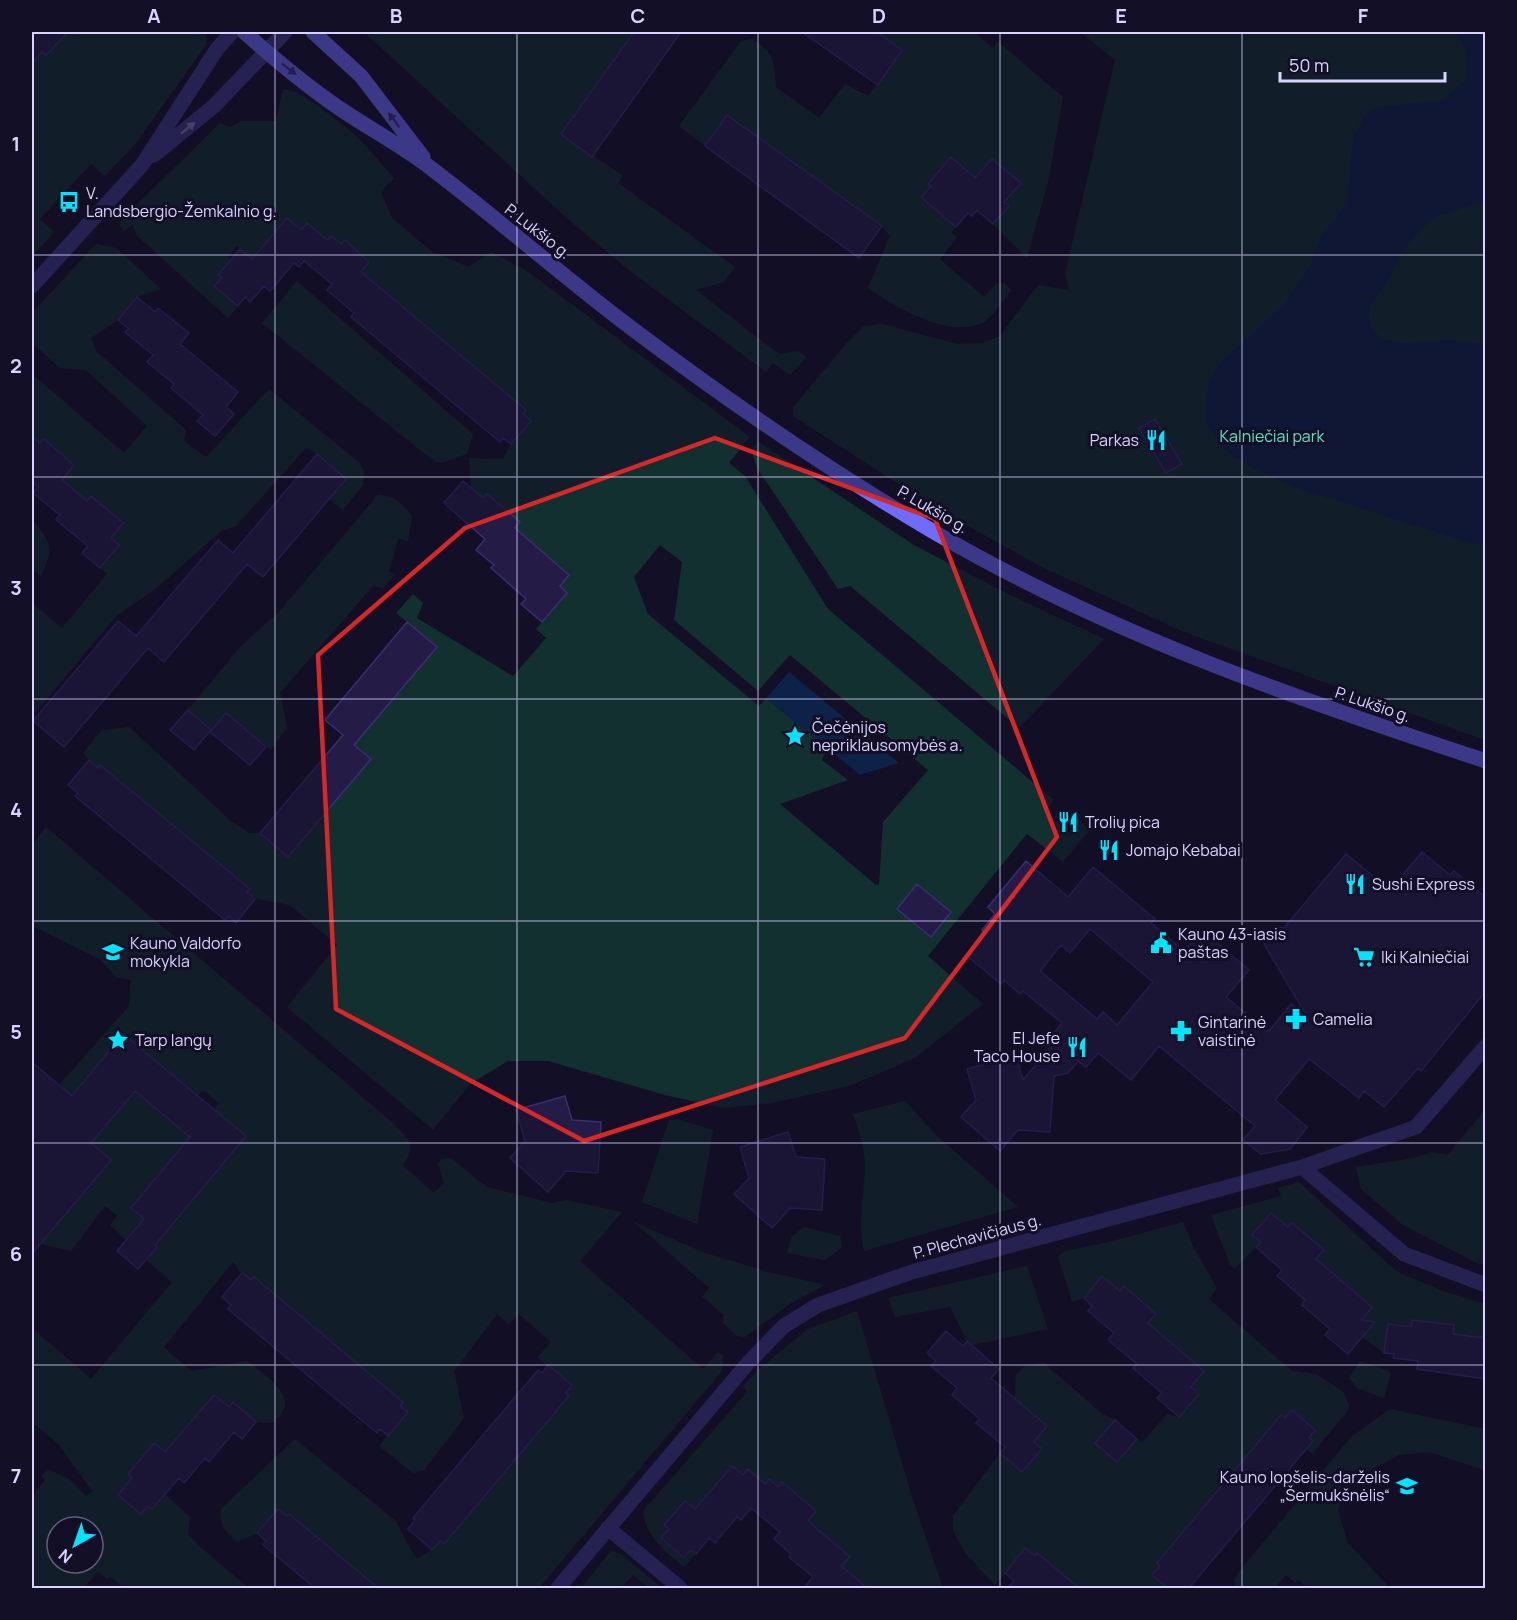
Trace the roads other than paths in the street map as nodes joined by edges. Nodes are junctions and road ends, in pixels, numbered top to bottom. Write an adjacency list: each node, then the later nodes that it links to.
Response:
1 (232, 32): 6 (street)
2 (244, 32): 5 (main road, P. Lukšio g.)
3 (285, 32): 5 (street)
4 (313, 32): 7 (main road, P. Lukšio g., one-way to 4)
5 (267, 52): 6 (street, one-way to 5); 7 (main road, P. Lukšio g., one-way to 7)
6 (142, 165): 8 (street)
7 (430, 166): 9 (main road, P. Lukšio g.)
8 (32, 286)
9 (1485, 761)
10 (1485, 1047): 11 (street, P. Plechavičiaus g.)
11 (1302, 1167): 12 (street); 13 (street, P. Plechavičiaus g.)
12 (1485, 1285)
13 (608, 1528): 14 (street, P. Plechavičiaus g.); 15 (street)
14 (558, 1588)
15 (680, 1588)

